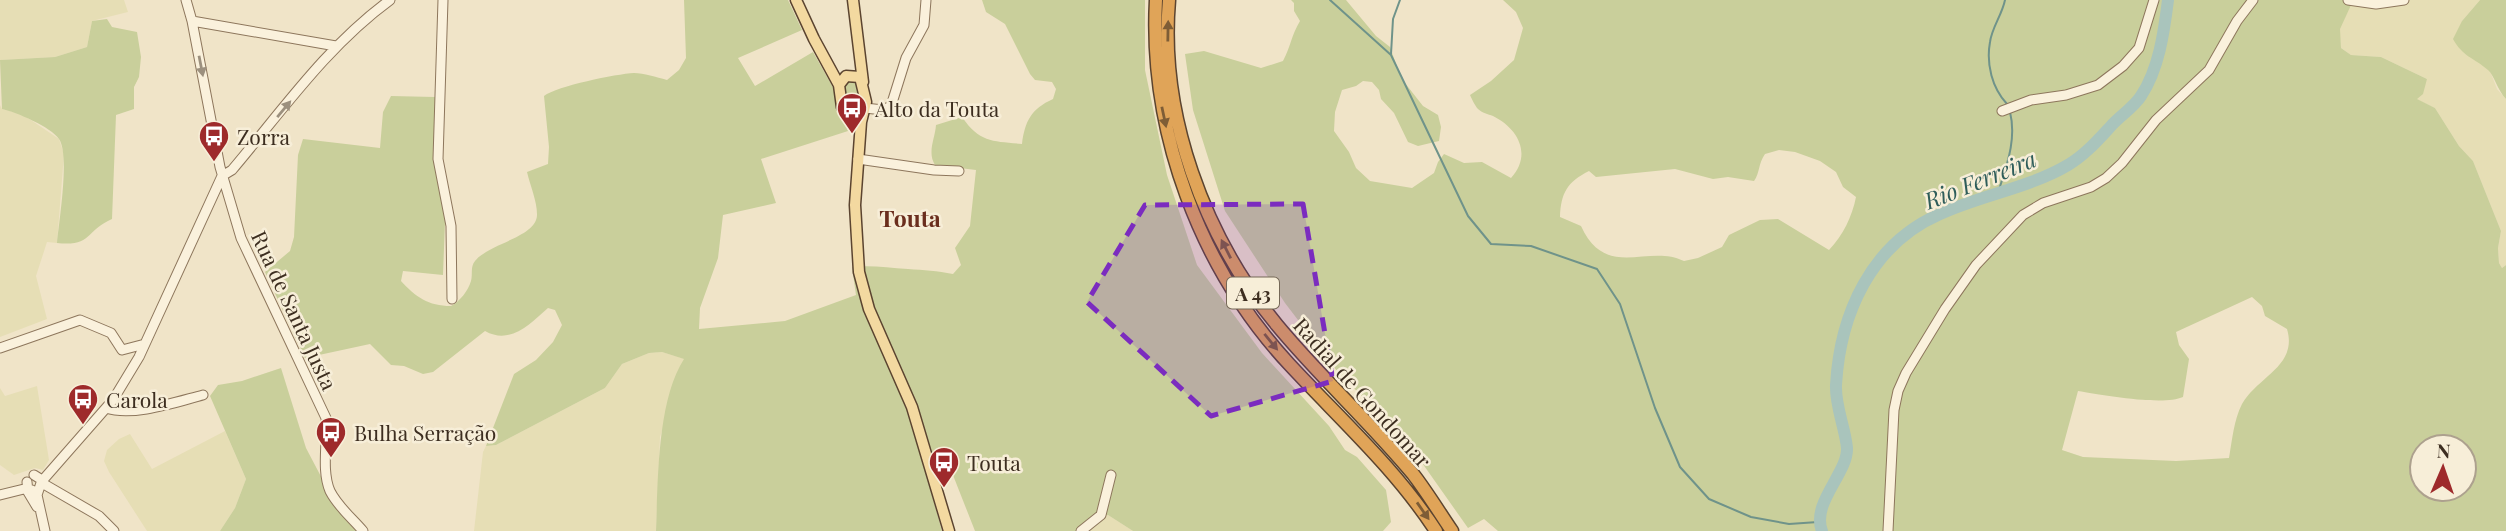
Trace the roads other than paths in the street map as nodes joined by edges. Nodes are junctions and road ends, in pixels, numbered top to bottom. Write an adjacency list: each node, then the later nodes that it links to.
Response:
1 (186, 0): 13 (street, Rua de Santa Justa)
2 (390, 0): 14 (street)
3 (443, 0): 24 (street)
4 (796, 0): 16 (main road)
5 (853, 0): 15 (main road)
6 (926, 0): 18 (street)
7 (1156, 0): 37 (highway, Radial de Gondomar / A 43, one-way to 37)
8 (1169, 0): 38 (highway, Radial de Gondomar / A 43, one-way to 8)
9 (2154, 0): 19 (street)
10 (2253, 0): 39 (street)
11 (2348, 0): 12 (street)
12 (2404, 0)
13 (192, 21): 14 (street); 23 (street, Rua de Santa Justa, one-way to 23)
14 (335, 46): 23 (street, one-way to 14)
15 (860, 57): 16 (main road); 17 (main road)
16 (845, 79): 17 (main road); 20 (main road)
17 (863, 82): 18 (main road)
18 (864, 109): 20 (main road); 21 (main road)
19 (2002, 111)
20 (850, 114): 21 (main road)
21 (858, 159): 22 (street); 35 (main road)
22 (959, 171)
23 (222, 176): 25 (street); 34 (street, Rua de Santa Justa)
24 (452, 299)
25 (145, 344): 26 (street); 28 (street)
26 (0, 348)
27 (203, 395): 28 (street)
28 (106, 408): 30 (street)
29 (1111, 475): 36 (street)
30 (34, 486): 31 (street); 32 (street); 33 (street)
31 (0, 495)
32 (45, 531)
33 (114, 531)
34 (363, 531)
35 (949, 531)
36 (1081, 531)
37 (1436, 531)
38 (1452, 531)
39 (1888, 531)

